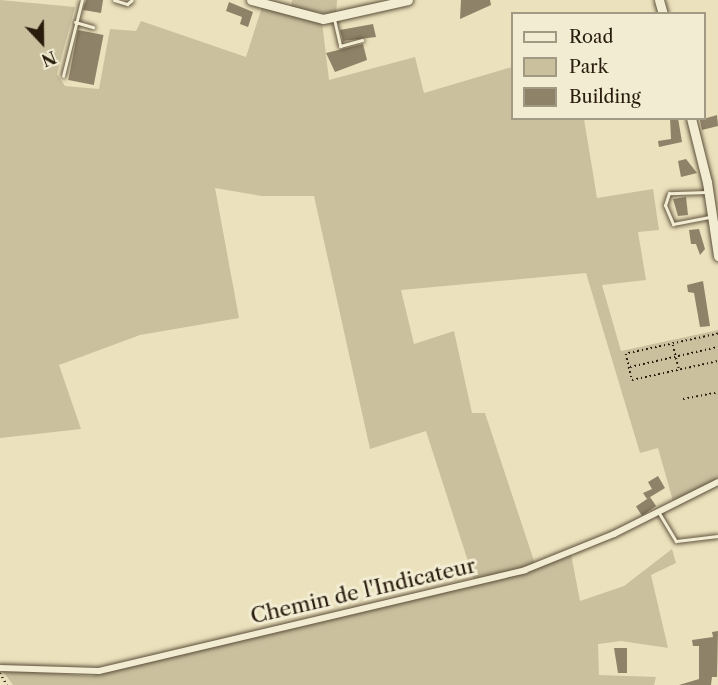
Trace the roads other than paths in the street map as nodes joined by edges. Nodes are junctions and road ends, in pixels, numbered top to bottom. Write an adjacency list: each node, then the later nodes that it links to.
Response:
1 (82, 0): 7 (lane)
2 (114, 0): 3 (lane)
3 (132, 0)
4 (251, 0): 6 (street)
5 (408, 0): 6 (street)
6 (334, 19): 9 (lane)
7 (75, 22): 8 (lane); 10 (lane)
8 (93, 27)
9 (362, 40)
10 (63, 76)
11 (691, 120): 12 (street)
12 (708, 192): 13 (street); 13 (lane)
13 (712, 216): 14 (street)
14 (718, 256)
15 (718, 482): 16 (street, Chemin de l'Indicateur)
16 (658, 511): 17 (lane); 18 (street, Chemin de l'Indicateur)
17 (718, 536)
18 (0, 668)

